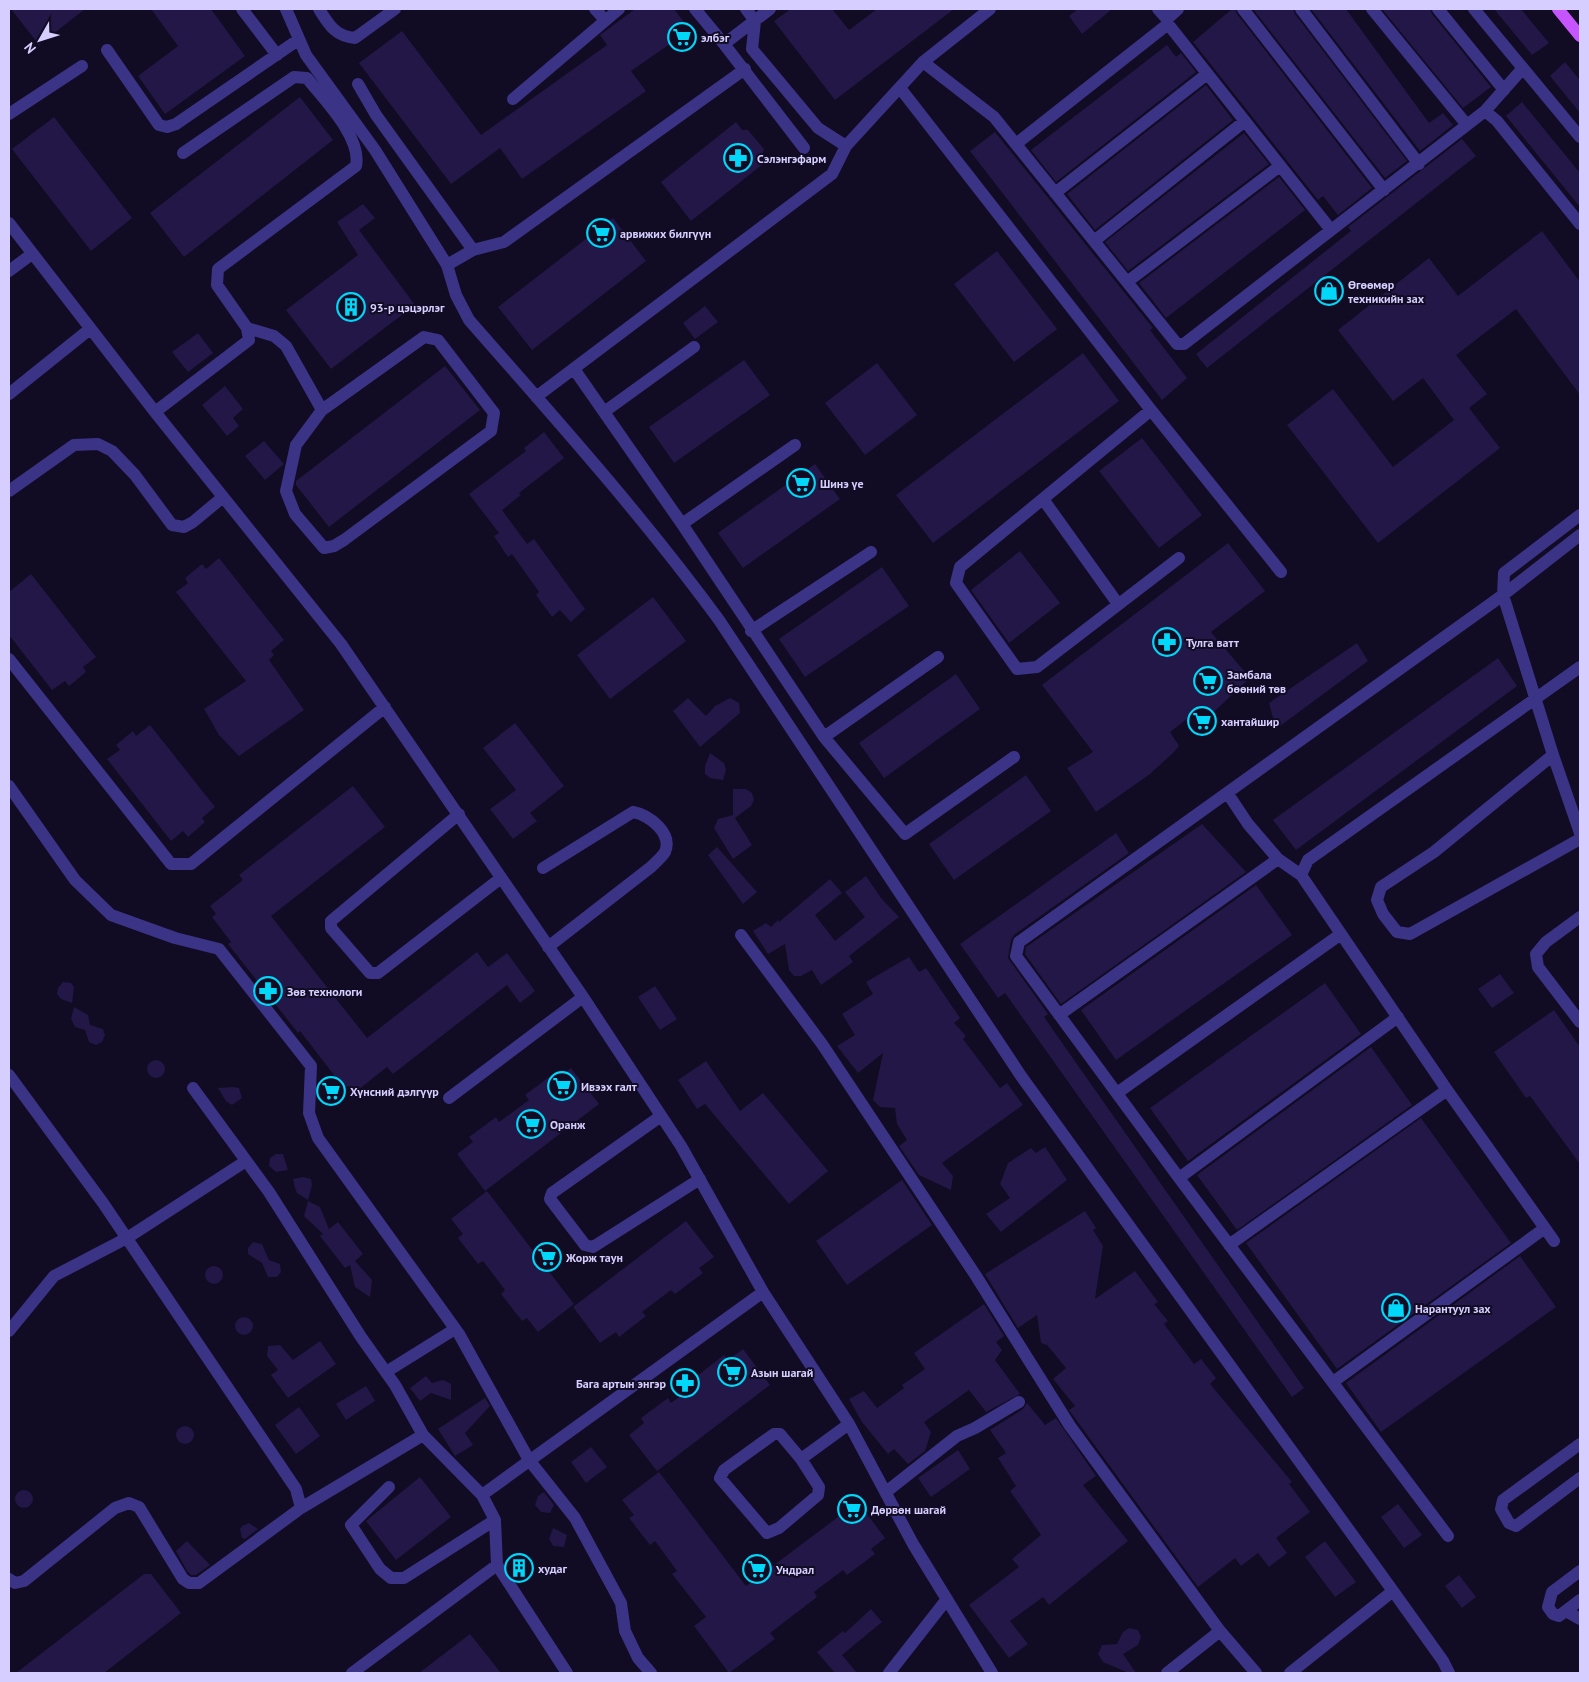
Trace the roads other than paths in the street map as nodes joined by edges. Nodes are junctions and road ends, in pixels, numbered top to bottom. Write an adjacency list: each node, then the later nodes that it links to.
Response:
1 (242, 9): 26 (street)
2 (286, 9): 23 (street)
3 (319, 9): 4 (street)
4 (394, 9)
5 (595, 9): 19 (street)
6 (619, 9): 19 (street)
7 (695, 9): 24 (street)
8 (746, 9): 20 (street)
9 (770, 9): 20 (street)
10 (990, 9): 27 (street)
11 (1158, 9): 21 (street)
12 (1178, 9): 21 (street)
13 (1243, 9): 47 (street)
14 (1301, 9): 45 (street)
15 (1372, 9): 39 (street)
16 (1438, 9): 34 (street)
17 (1474, 9): 29 (street)
18 (1558, 9): 22 (main road)
19 (605, 20): 35 (street)
20 (755, 21): 24 (street); 42 (street)
21 (1168, 21): 31 (street); 41 (street)
22 (1580, 36)
23 (298, 40): 26 (street); 55 (street)
24 (724, 44): 30 (street)
25 (107, 50): 26 (street)
26 (277, 54)
27 (923, 62): 33 (street); 41 (street)
28 (82, 66): 37 (street)
29 (1523, 68): 34 (street); 40 (street)
30 (745, 69): 43 (street); 53 (street)
31 (1207, 74): 38 (street); 48 (street)
32 (358, 84): 53 (street)
33 (900, 88): 42 (street); 65 (street)
34 (1504, 90): 36 (street)
35 (513, 99)
36 (1485, 111): 39 (street); 50 (street)
37 (9, 114)
38 (1245, 121): 46 (street); 52 (street)
39 (1467, 125): 45 (street)
40 (1580, 137)
41 (1016, 144): 48 (street)
42 (846, 146): 61 (street)
43 (804, 148)
44 (184, 153): 58 (street)
45 (1419, 164): 47 (street)
46 (1280, 166): 51 (street); 57 (street)
47 (1384, 190): 51 (street)
48 (1055, 193): 52 (street)
49 (9, 223): 54 (street)
50 (1580, 224)
51 (1331, 230): 57 (street)
52 (1094, 241): 57 (street)
53 (473, 250): 55 (street)
54 (32, 254): 56 (street); 59 (street)
55 (447, 264): 63 (street)
56 (9, 271)
57 (1127, 282)
58 (247, 328): 64 (street); 66 (street)
59 (90, 329): 62 (street); 66 (street)
60 (694, 347): 67 (street)
61 (574, 369): 63 (street); 67 (street)
62 (9, 394)
63 (536, 397): 140 (street)
64 (322, 410): 64 (street)
65 (1151, 410): 71 (street); 77 (street)
66 (155, 412): 70 (street)
67 (604, 412): 73 (street)
68 (795, 445): 73 (street)
69 (9, 491): 70 (street)
70 (223, 497): 85 (street)
71 (1043, 499): 79 (street); 79 (street)
72 (1580, 515): 78 (street)
73 (682, 524): 80 (street)
74 (1580, 535): 78 (street)
75 (871, 552): 80 (street)
76 (1179, 558): 79 (street)
77 (1281, 572)
78 (1503, 595): 84 (street); 90 (street)
79 (1118, 604)
80 (751, 630): 86 (street)
81 (938, 658): 86 (street)
82 (9, 659): 85 (street)
83 (1580, 667): 84 (street)
84 (1536, 698): 87 (street); 96 (street)
85 (385, 707): 91 (street)
86 (824, 737): 88 (street)
87 (1553, 755): 92 (street); 93 (street)
88 (1014, 757)
89 (9, 786): 120 (street)
90 (1228, 794): 94 (street); 103 (street)
91 (458, 814): 97 (street); 97 (street)
92 (1580, 833)
93 (1580, 839)
94 (1278, 860): 96 (street); 103 (street)
95 (543, 868): 101 (street)
96 (1300, 875): 99 (street)
97 (501, 878): 101 (street)
98 (1580, 917): 105 (street)
99 (1341, 934): 104 (street); 109 (street)
100 (741, 935): 145 (street)
101 (548, 947): 102 (street)
102 (583, 997): 110 (street); 111 (street)
103 (1059, 1015): 109 (street)
104 (1398, 1017): 108 (street); 113 (street)
105 (1580, 1022)
106 (9, 1075): 116 (street)
107 (193, 1088): 112 (street)
108 (1447, 1090): 115 (street); 118 (street)
109 (1117, 1093): 113 (street)
110 (449, 1098)
111 (661, 1116): 114 (street); 114 (street)
112 (246, 1160): 116 (street); 122 (street)
113 (1179, 1178): 118 (street)
114 (700, 1179): 119 (street)
115 (1545, 1228): 117 (street); 123 (street)
116 (127, 1238): 121 (street); 134 (street)
117 (1554, 1241)
118 (1229, 1246): 123 (street)
119 (763, 1292): 125 (street); 129 (street)
120 (455, 1329): 122 (street); 129 (street)
121 (9, 1331)
122 (386, 1372): 126 (street)
123 (1333, 1382): 136 (street)
124 (1019, 1402): 132 (street)
125 (849, 1424): 128 (street); 132 (street)
126 (423, 1435): 133 (street); 134 (street)
127 (1579, 1448): 130 (street)
128 (801, 1459): 128 (street)
129 (529, 1460): 133 (street); 148 (street)
130 (1580, 1478)
131 (389, 1487): 135 (street)
132 (886, 1492): 141 (street)
133 (482, 1494): 135 (street)
134 (301, 1508): 139 (street)
135 (495, 1520): 137 (street)
136 (1448, 1536)
137 (497, 1565): 146 (street); 147 (street)
138 (1580, 1571): 143 (street)
139 (9, 1579)
140 (1393, 1591): 153 (street); 154 (street)
141 (947, 1599): 149 (street); 150 (street)
142 (1580, 1600): 143 (street)
143 (1566, 1611): 144 (street)
144 (1580, 1619)
145 (1220, 1631): 151 (street); 152 (street)
146 (352, 1673)
147 (567, 1673)
148 (651, 1673)
149 (889, 1673)
150 (992, 1673)
151 (1167, 1673)
152 (1256, 1673)
153 (1290, 1673)
154 (1448, 1673)

